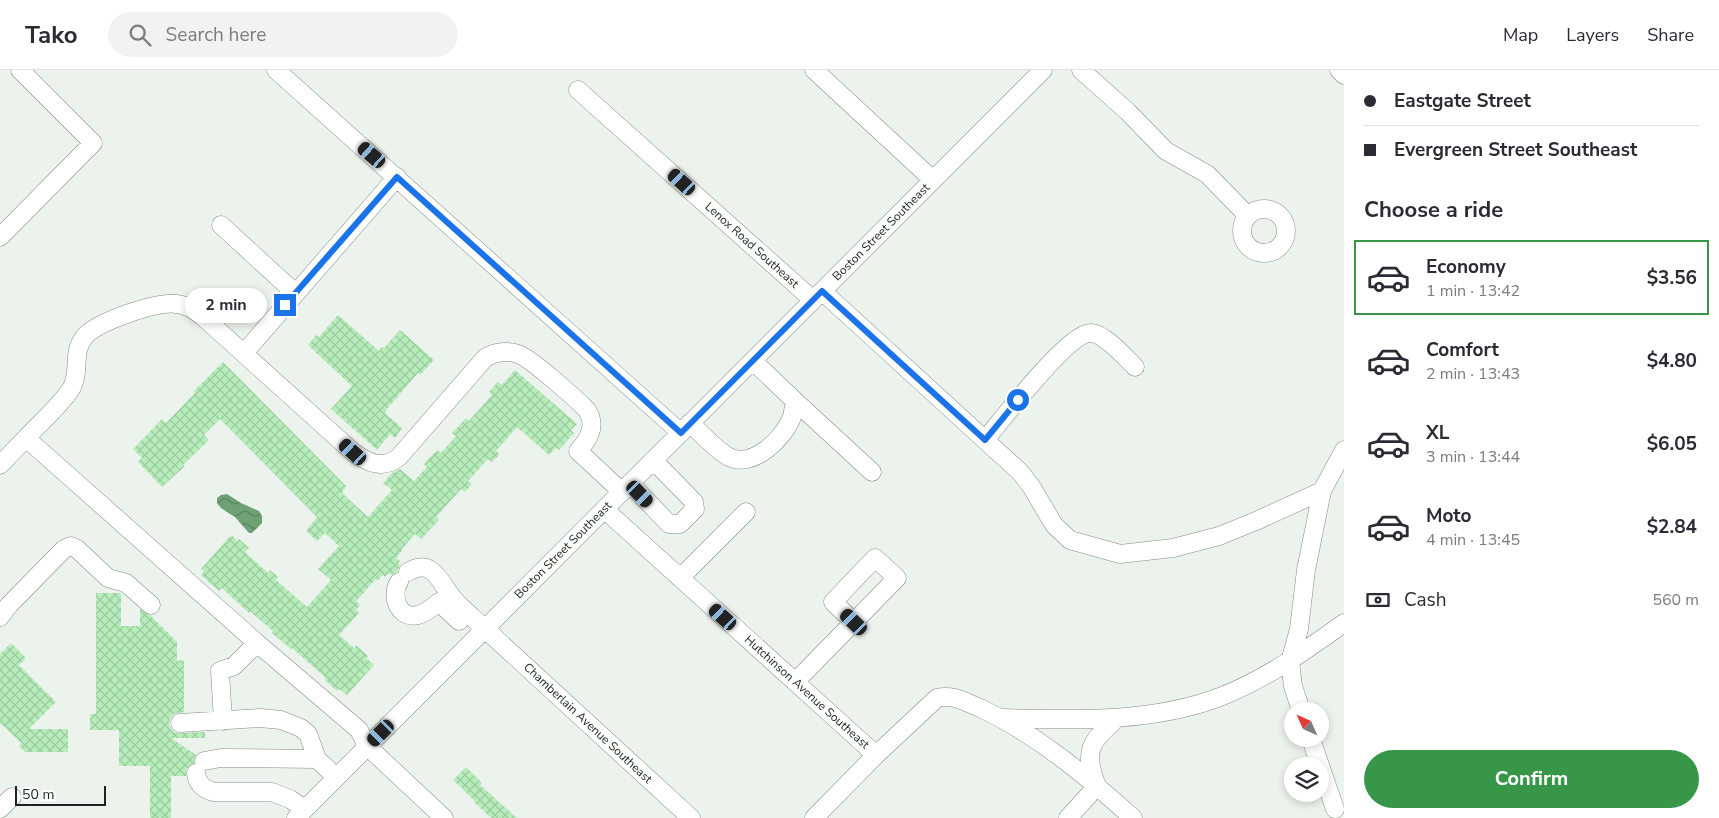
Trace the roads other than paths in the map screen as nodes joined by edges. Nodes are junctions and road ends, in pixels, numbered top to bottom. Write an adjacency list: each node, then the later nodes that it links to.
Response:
1 (20, 70): 13 (street)
2 (276, 70): 9 (street)
3 (814, 70): 10 (street)
4 (1042, 70): 10 (street, Boston Street Southeast)
5 (1081, 70): 11 (street)
6 (1340, 70): 7 (street)
7 (1344, 75)
8 (578, 90): 15 (street, Lenox Road Southeast)
9 (397, 177): 14 (street); 20 (street)
10 (933, 180): 15 (street, Boston Street Southeast)
11 (1248, 216)
12 (221, 225): 14 (street)
13 (0, 237)
14 (295, 293): 16 (street)
15 (818, 296): 17 (street, Boston Street Southeast); 22 (street, Lenox Road Southeast)
16 (244, 354): 21 (street); 27 (street)
17 (753, 361): 19 (street); 20 (street, Boston Street Southeast)
18 (1135, 367): 22 (street)
19 (795, 401): 20 (street); 26 (street)
20 (686, 428): 25 (street, Boston Street Southeast)
21 (26, 438): 24 (street); 39 (street)
22 (985, 440): 28 (street, Lenox Road Southeast)
23 (1344, 450): 28 (street)
24 (5, 460)
25 (653, 460): 27 (street, Boston Street Southeast); 27 (street)
26 (872, 472)
27 (626, 488): 29 (street, Boston Street Southeast)
28 (1322, 491): 40 (street)
29 (604, 509): 31 (street, Hutchinson Avenue Southeast); 38 (street, Boston Street Southeast)
30 (746, 512): 31 (street)
31 (680, 578): 41 (street, Hutchinson Avenue Southeast)
32 (446, 586): 33 (street); 33 (street); 38 (street)
33 (439, 602): 38 (street)
34 (151, 605): 35 (street)
35 (0, 617)
36 (854, 622): 41 (street)
37 (1344, 623): 40 (street)
38 (481, 633): 47 (street, Boston Street Southeast); 56 (street, Chamberlain Avenue Southeast)
39 (257, 642): 45 (street); 47 (street)
40 (1290, 662): 42 (street); 44 (street)
41 (795, 682): 49 (street, Hutchinson Avenue Southeast)
42 (1298, 702)
43 (1002, 718): 44 (street); 49 (street); 52 (street)
44 (1118, 718): 52 (street)
45 (223, 721): 46 (street); 50 (street)
46 (180, 723)
47 (367, 746): 51 (street, Boston Street Southeast); 55 (street)
48 (1314, 748): 53 (street)
49 (876, 755): 57 (street)
50 (317, 759): 51 (street); 54 (street)
51 (336, 777): 54 (street, Boston Street Southeast)
52 (1097, 786): 58 (street); 59 (street)
53 (1336, 809)
54 (300, 814)
55 (444, 818)
56 (691, 818)
57 (814, 818)
58 (1068, 818)
59 (1133, 818)

